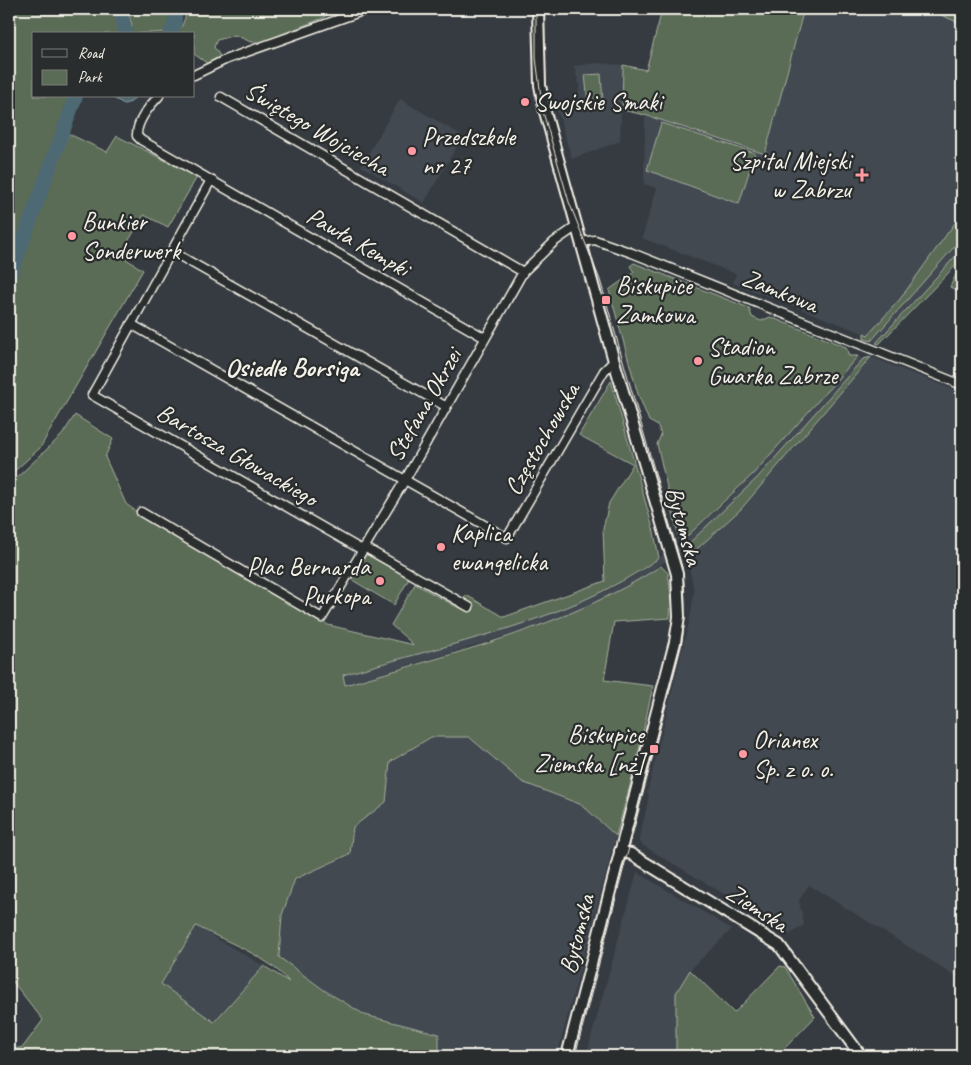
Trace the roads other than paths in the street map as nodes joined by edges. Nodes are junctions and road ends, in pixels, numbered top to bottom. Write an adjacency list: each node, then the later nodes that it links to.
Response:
1 (368, 9): 3 (street)
2 (538, 9): 7 (street, Bytomska)
3 (195, 75)
4 (221, 96): 10 (street, Świętego Wojciecha)
5 (158, 98): 6 (street, Pawła Kempki)
6 (211, 180): 9 (street); 12 (street, Pawła Kempki)
7 (577, 226): 8 (street, Bytomska); 10 (street, Stefana Okrzei)
8 (581, 242): 13 (street, Bytomska); 14 (street, Zamkowa)
9 (171, 251): 11 (street); 15 (street)
10 (523, 272): 12 (street, Stefana Okrzei)
11 (131, 324): 16 (street); 18 (street, Bartosza Głowackiego)
12 (485, 338): 15 (street, Stefana Okrzei)
13 (614, 361): 16 (street, Częstochowska); 20 (street, Bytomska)
14 (962, 385)
15 (445, 406): 16 (street, Stefana Okrzei)
16 (405, 480): 18 (street, Stefana Okrzei)
17 (141, 512): 18 (street, Stefana Okrzei)
18 (363, 549): 19 (street)
19 (469, 607)
20 (620, 851): 21 (street, Bytomska); 22 (street, Ziemska)
21 (567, 1056)
22 (861, 1056)

